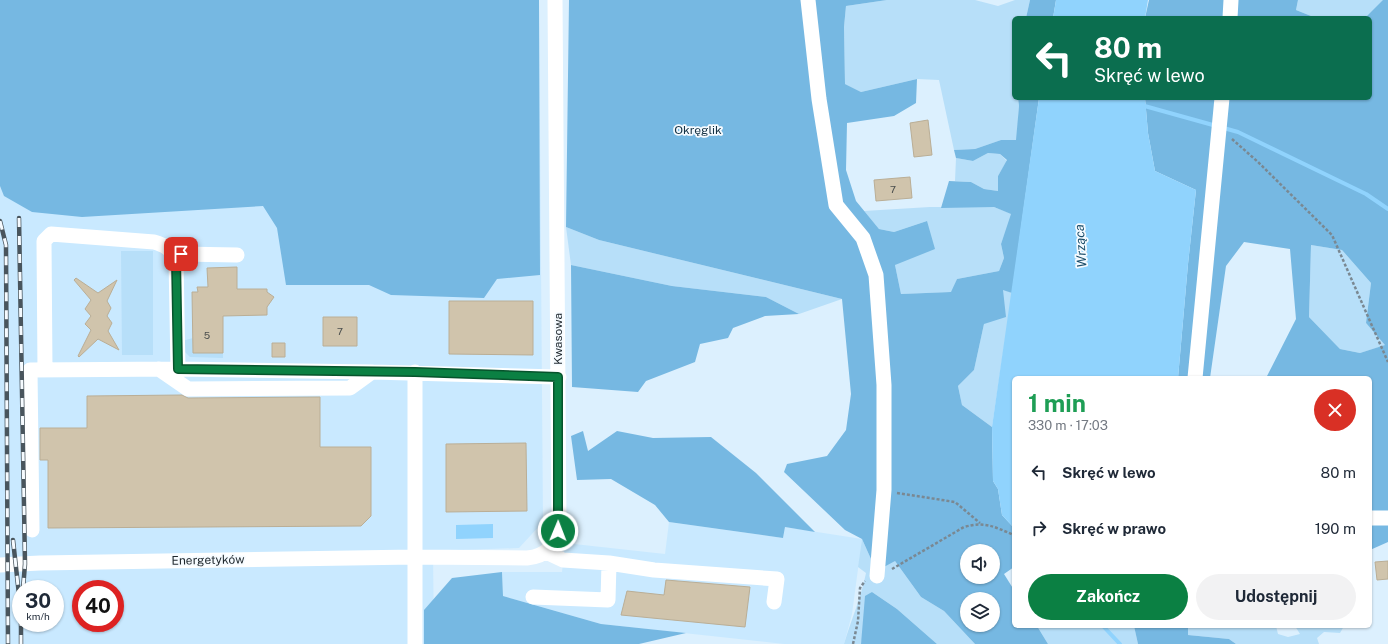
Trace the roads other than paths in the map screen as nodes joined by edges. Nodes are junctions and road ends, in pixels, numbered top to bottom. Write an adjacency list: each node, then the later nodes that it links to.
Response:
1 (555, 0): 14 (street, Kwasowa)
2 (808, 0): 22 (street)
3 (1232, 0): 4 (street)
4 (1230, 16)
5 (1222, 100): 13 (street)
6 (237, 255): 7 (street)
7 (176, 259): 8 (street); 10 (street)
8 (46, 369): 9 (street); 17 (street)
9 (159, 369): 10 (street); 11 (street)
10 (178, 369): 11 (street)
11 (372, 372): 12 (street)
12 (415, 372): 14 (street); 19 (street)
13 (1195, 376)
14 (558, 377): 18 (street, Kwasowa)
15 (1372, 518): 16 (street)
16 (1388, 518)
17 (32, 530)
18 (546, 552): 19 (street); 20 (street)
19 (415, 557): 21 (street, Energetyków); 25 (street)
20 (610, 563): 23 (street); 24 (street)
21 (0, 565)
22 (877, 576)
23 (533, 597)
24 (774, 602)
25 (415, 644)

